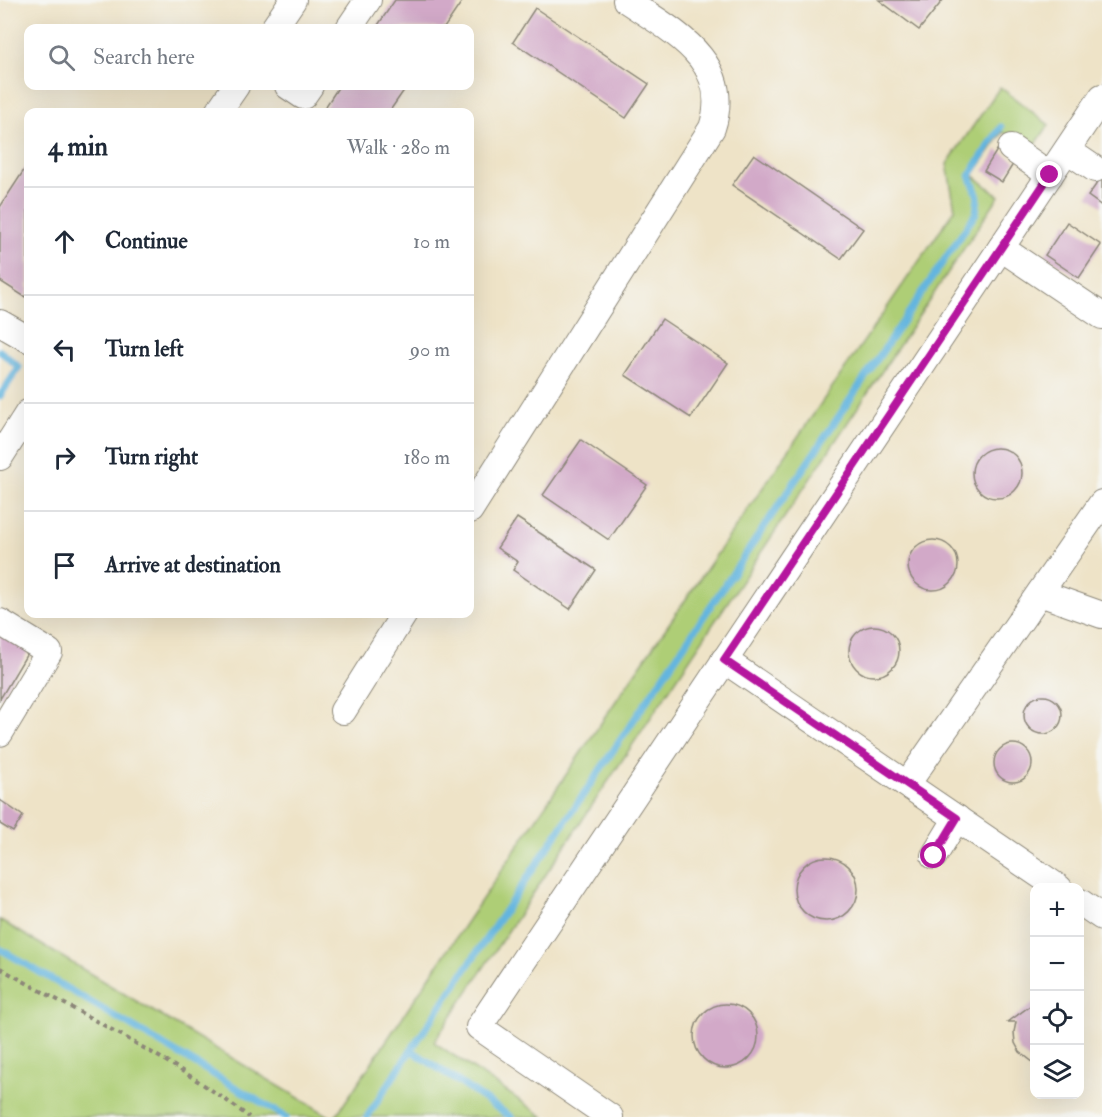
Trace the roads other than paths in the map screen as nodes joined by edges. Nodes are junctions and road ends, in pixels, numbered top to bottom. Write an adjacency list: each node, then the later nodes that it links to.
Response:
1 (293, 0): 4 (street)
2 (368, 0): 5 (street)
3 (626, 0): 22 (street)
4 (277, 24)
5 (352, 24)
6 (233, 90): 10 (street)
7 (294, 90): 8 (street)
8 (307, 90)
9 (1102, 97): 12 (street)
10 (221, 108)
11 (1011, 148): 14 (street)
12 (1066, 150): 13 (street); 14 (street)
13 (1095, 169)
14 (1050, 175): 15 (street)
15 (1001, 248): 16 (street); 27 (street)
16 (1102, 316)
17 (0, 323): 18 (street)
18 (24, 337)
19 (24, 419): 20 (street)
20 (0, 456)
21 (1102, 503): 23 (street)
22 (474, 504)
23 (1040, 593): 24 (street); 30 (street)
24 (1102, 615)
25 (401, 618): 28 (street)
26 (0, 622): 29 (street)
27 (724, 660): 30 (street); 36 (street)
28 (343, 711)
29 (0, 733)
30 (907, 784): 31 (street)
31 (957, 818): 32 (street); 33 (street)
32 (934, 856)
33 (1052, 883)
34 (1084, 905): 35 (street)
35 (1102, 917)
36 (610, 1117)

